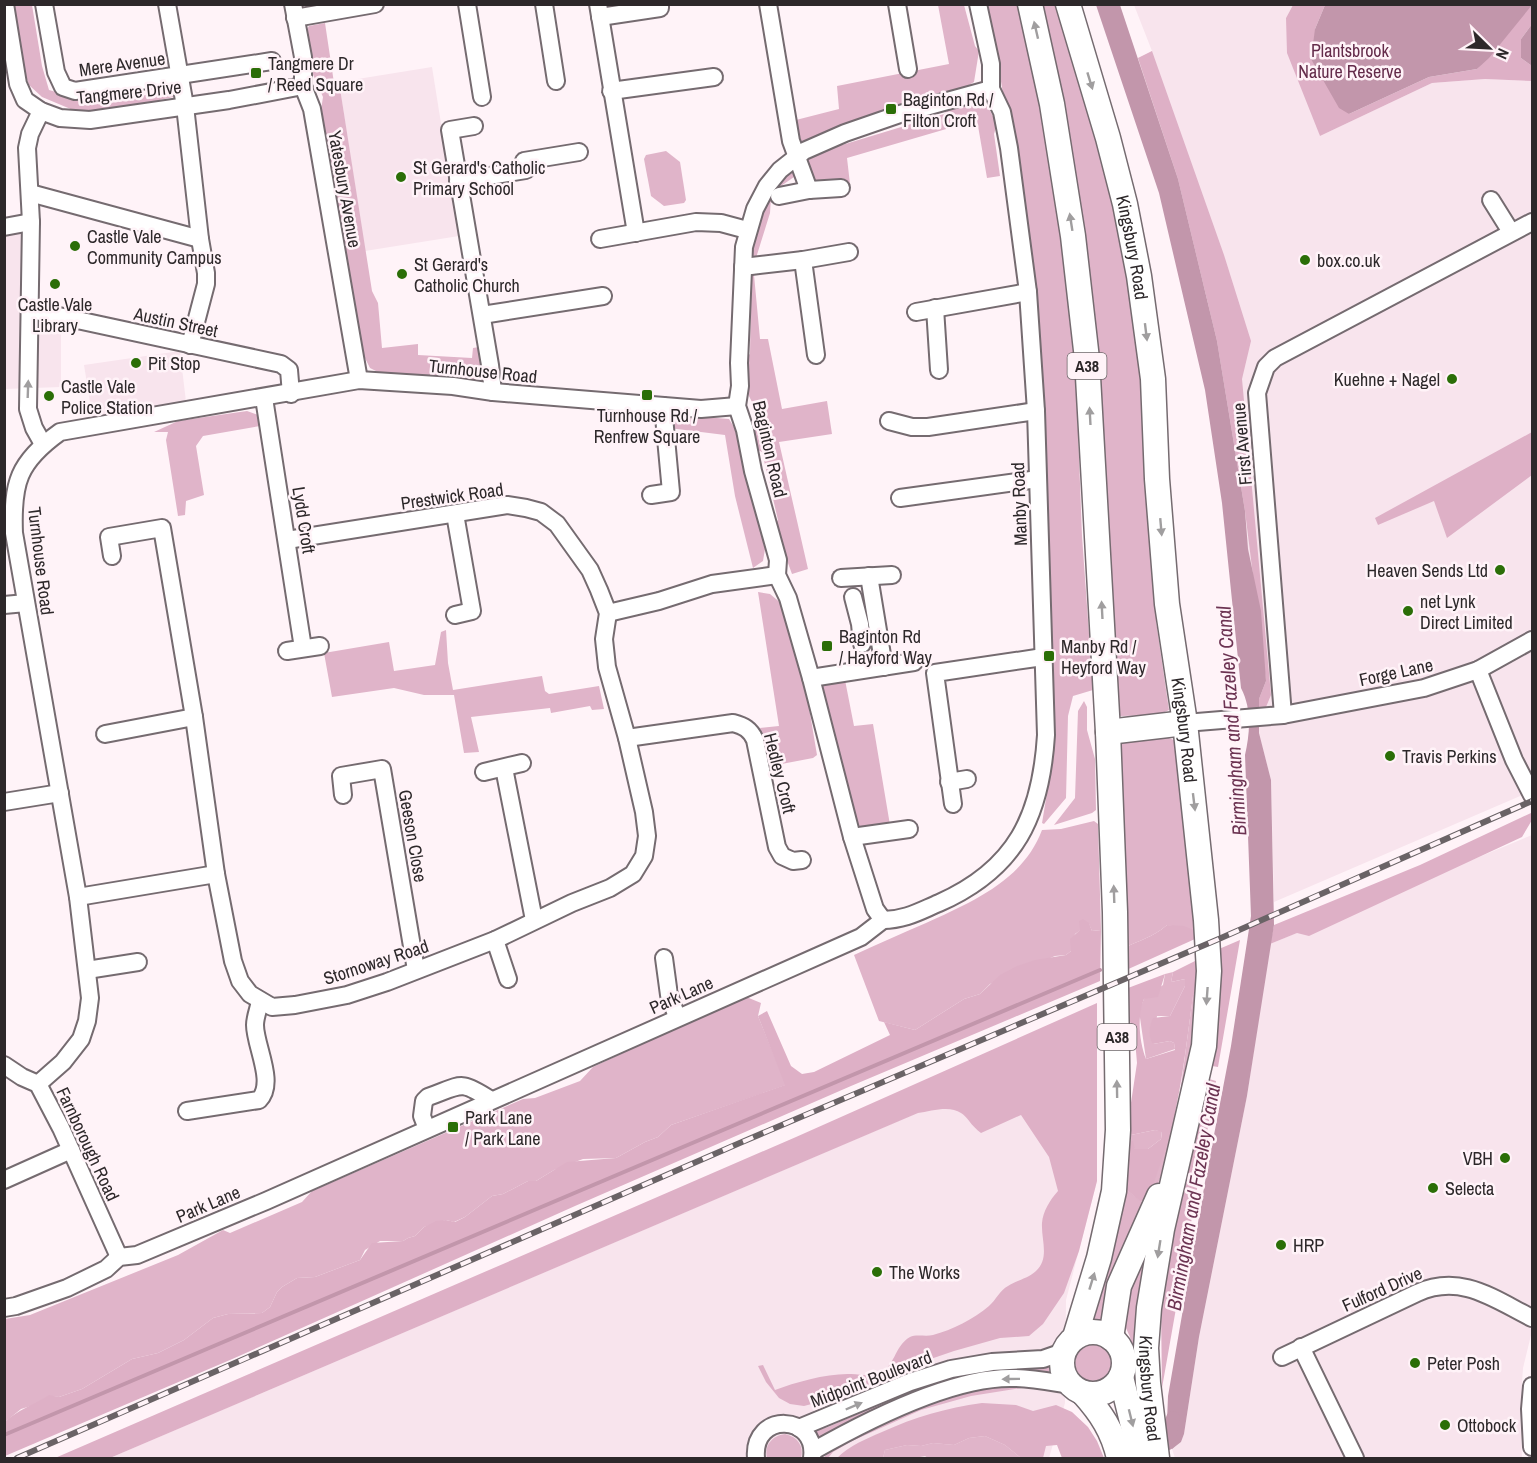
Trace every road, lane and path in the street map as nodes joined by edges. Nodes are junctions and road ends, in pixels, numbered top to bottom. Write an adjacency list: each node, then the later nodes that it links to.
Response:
1 (5, 4): 25 (street)
2 (44, 4): 17 (street, Mere Avenue)
3 (167, 4): 17 (street)
4 (375, 4): 13 (street)
5 (467, 4): 23 (street)
6 (544, 4): 19 (street)
7 (660, 4): 14 (street)
8 (768, 4): 28 (street)
9 (897, 4): 16 (street)
10 (978, 4): 21 (street, Manby Road)
11 (1030, 4): 91 (highway, A38, one-way to 11)
12 (1068, 4): 90 (highway, Kingsbury Road, one-way to 90)
13 (294, 11): 20 (street, Yatesbury Avenue)
14 (599, 11): 22 (street)
15 (272, 61): 17 (street, Mere Avenue)
16 (908, 69)
17 (179, 75): 24 (street)
18 (714, 77): 22 (street)
19 (556, 81)
20 (303, 86): 24 (street, Tangmere Drive); 55 (street, Yatesbury Avenue)
21 (992, 89): 28 (street, Baginton Road); 46 (street, Manby Road)
22 (611, 91): 40 (street)
23 (482, 97)
24 (185, 106): 25 (street, Tangmere Drive); 41 (street)
25 (41, 111): 32 (street)
26 (474, 126): 29 (street)
27 (579, 152): 29 (street)
28 (796, 156): 31 (street); 38 (street, Baginton Road)
29 (458, 181): 51 (street)
30 (841, 188): 31 (street)
31 (809, 190): 33 (street)
32 (30, 193): 35 (street); 41 (street)
33 (779, 196)
34 (1491, 200): 39 (street)
35 (32, 222): 37 (street); 49 (street)
36 (1533, 222): 39 (street, First Avenue)
37 (4, 227)
38 (747, 230): 40 (street); 45 (street, Baginton Road)
39 (1510, 232): 88 (street, First Avenue)
40 (636, 233): 42 (street)
41 (200, 239): 52 (street)
42 (600, 239)
43 (849, 252): 44 (street)
44 (803, 260): 45 (street); 53 (street)
45 (743, 267): 60 (street, Baginton Road)
46 (1028, 292): 48 (street); 61 (street, Manby Road)
47 (603, 296): 51 (street)
48 (935, 308): 50 (street); 54 (street)
49 (30, 310): 52 (street, Austin Street); 63 (street, one-way to 49)
50 (916, 312)
51 (482, 315): 56 (street)
52 (190, 345): 57 (street, Austin Street)
53 (816, 356)
54 (939, 370)
55 (359, 380): 56 (street, Turnhouse Road); 57 (street, Turnhouse Road)
56 (493, 392): 59 (street, Turnhouse Road)
57 (291, 394): 58 (street, Turnhouse Road)
58 (264, 398): 63 (street, Turnhouse Road); 68 (street, Lydd Croft)
59 (663, 406): 60 (street, Turnhouse Road); 65 (street)
60 (738, 406): 70 (street, Baginton Road)
61 (1036, 411): 62 (street); 64 (street, Manby Road)
62 (889, 423)
63 (43, 444): 75 (street, Turnhouse Road)
64 (1038, 479): 66 (street); 83 (street, Manby Road)
65 (651, 495)
66 (900, 498)
67 (455, 514): 68 (street, Prestwick Road); 77 (street, Prestwick Road); 78 (street)
68 (288, 540): 82 (street, Lydd Croft)
69 (112, 556): 89 (street)
70 (777, 575): 77 (street); 87 (street, Baginton Road)
71 (892, 575): 72 (street)
72 (869, 576): 73 (street); 79 (street)
73 (841, 578)
74 (853, 597): 79 (street)
75 (26, 603): 76 (street); 99 (street, Turnhouse Road)
76 (4, 605)
77 (608, 613): 93 (street, Stornoway Road)
78 (455, 615)
79 (868, 621): 81 (street); 85 (street)
80 (1533, 640): 86 (street, Forge Lane)
81 (862, 644)
82 (303, 648)
83 (1043, 657): 98 (street); 110 (street, Manby Road)
84 (914, 662): 85 (street)
85 (884, 667): 87 (street)
86 (1478, 670): 88 (street, Forge Lane); 101 (street)
87 (811, 678): 105 (street, Baginton Road)
88 (1278, 716): 90 (street, Forge Lane)
89 (194, 717): 92 (street); 107 (street)
90 (1185, 723): 91 (highway); 125 (highway, Kingsbury Road, one-way to 125)
91 (1108, 732): 131 (highway, A38, one-way to 91)
92 (105, 734)
93 (627, 738): 106 (street, Hedley Croft); 109 (street, Stornoway Road)
94 (522, 764): 95 (street)
95 (504, 768): 96 (street); 109 (street)
96 (484, 772)
97 (967, 779): 98 (street)
98 (949, 782): 103 (street)
99 (60, 793): 102 (street); 108 (street, Turnhouse Road)
100 (343, 795): 115 (street, Geeson Close)
101 (1533, 795)
102 (4, 802)
103 (953, 804)
104 (909, 829): 105 (street)
105 (852, 837): 110 (street, Baginton Road)
106 (802, 860)
107 (216, 874): 108 (street); 117 (street)
108 (78, 897): 114 (street, Turnhouse Road)
109 (534, 920): 111 (street, Stornoway Road)
110 (883, 920): 118 (street, Park Lane)
111 (495, 940): 115 (street, Stornoway Road); 116 (street)
112 (664, 958): 118 (street)
113 (138, 962): 114 (street)
114 (87, 970): 120 (street, Turnhouse Road)
115 (416, 970): 117 (street, Stornoway Road)
116 (508, 979)
117 (260, 1000): 122 (street)
118 (677, 1017): 121 (street, Park Lane)
119 (4, 1065): 120 (street, Farnborough Road)
120 (38, 1084): 124 (street, Farnborough Road)
121 (491, 1100): 123 (street, Park Lane); 123 (street)
122 (187, 1111)
123 (427, 1129): 127 (street, Park Lane)
124 (71, 1150): 126 (street); 127 (street, Farnborough Road)
125 (1180, 1151): 130 (highway); 143 (highway, Kingsbury Road, one-way to 143)
126 (4, 1180)
127 (119, 1257): 128 (street, Park Lane)
128 (4, 1308)
129 (1533, 1318): 132 (street, Fulford Drive)
130 (1111, 1338): 131 (highway); 134 (highway)
131 (1069, 1345): 136 (highway, A38); 137 (street, Midpoint Boulevard, one-way to 131)
132 (1301, 1347): 133 (street, Fulford Drive); 144 (street)
133 (1282, 1357)
134 (1121, 1377): 136 (highway); 142 (highway, one-way to 142)
135 (1533, 1386): 138 (street)
136 (1076, 1389): 139 (street, Midpoint Boulevard, one-way to 139); 141 (highway, A38)
137 (799, 1428): 139 (street); 140 (street)
138 (1533, 1447)
139 (813, 1455)
140 (756, 1458)
141 (1119, 1458)
142 (1141, 1458)
143 (1157, 1458)
144 (1355, 1458)

